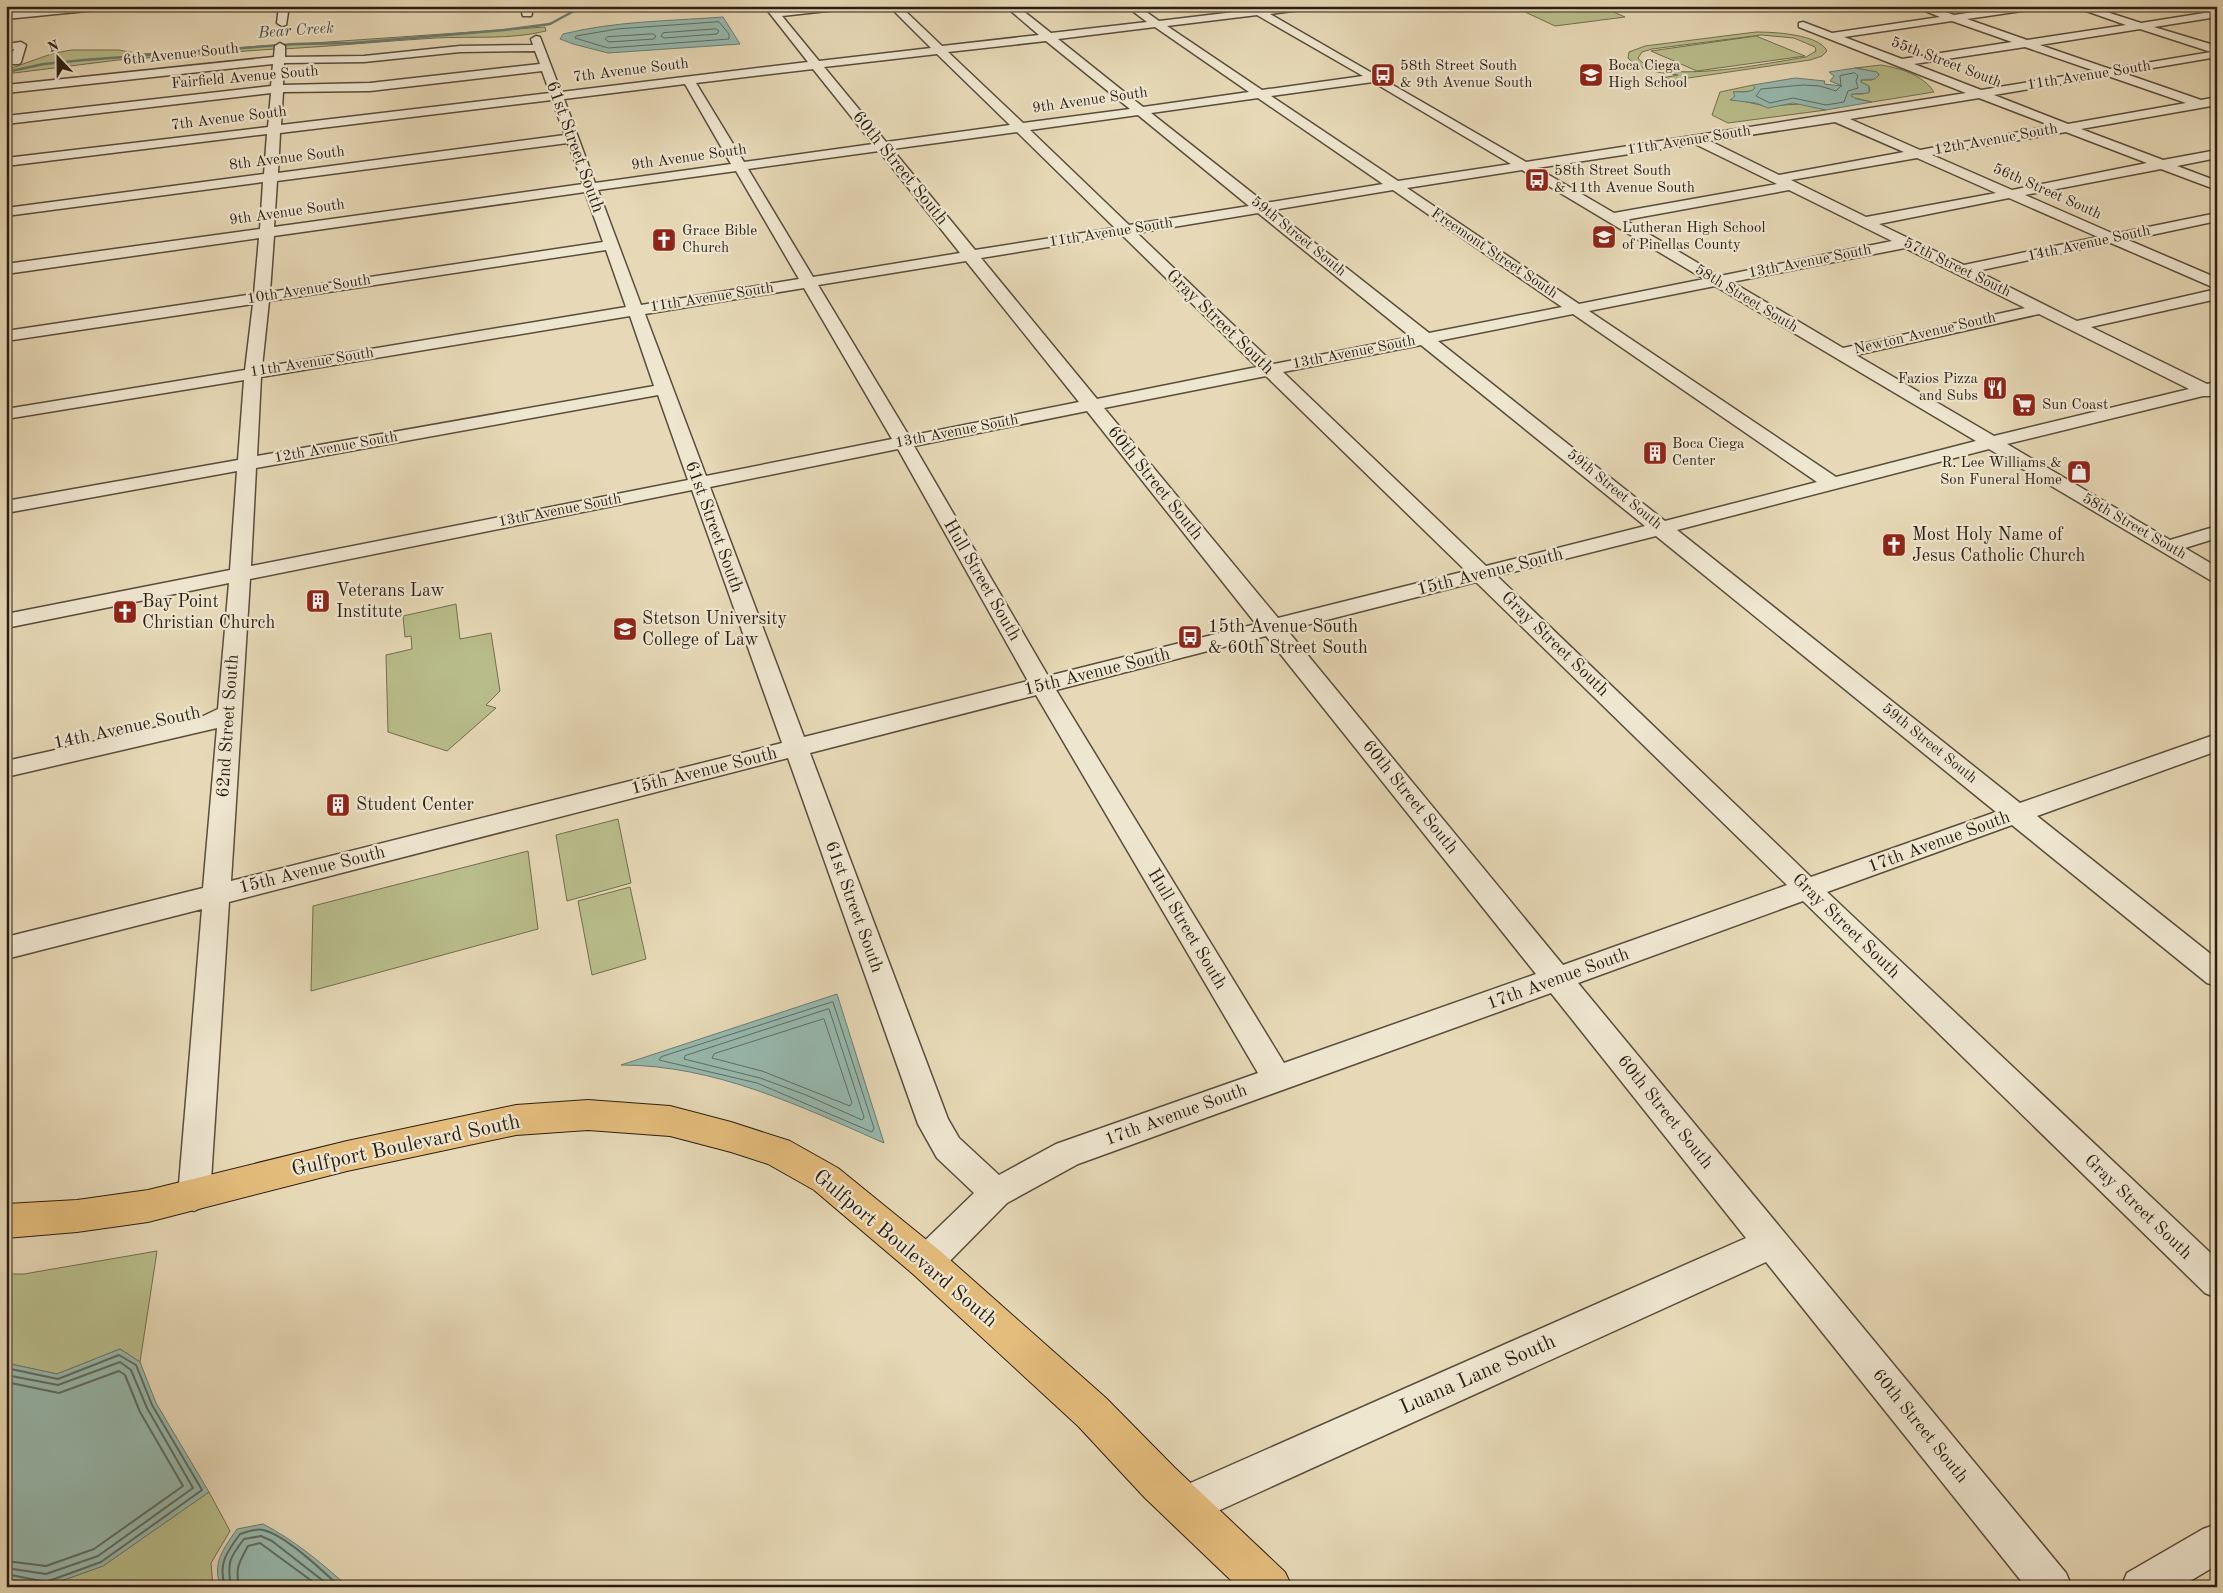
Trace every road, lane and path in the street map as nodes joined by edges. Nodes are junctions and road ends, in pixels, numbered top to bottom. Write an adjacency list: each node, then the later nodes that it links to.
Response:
1 (107, 6): 13 (street)
2 (284, 6): 17 (street)
3 (845, 6): 12 (street)
4 (894, 6): 27 (street, Gray Street South)
5 (1010, 6): 22 (street, 59th Street South)
6 (1131, 6): 18 (street, Freemont Street South)
7 (1307, 6): 11 (street, 7th Avenue South)
8 (1918, 6): 16 (street)
9 (2036, 6): 16 (street)
10 (2077, 6): 20 (street)
11 (1254, 9): 18 (street, 7th Avenue South); 36 (street, 58th Street South)
12 (772, 10): 33 (street, 60th Street South)
13 (31, 14): 15 (street)
14 (2217, 14): 20 (street)
15 (6, 16)
16 (1953, 18): 21 (street); 24 (street)
17 (282, 23)
18 (1157, 24): 22 (street, 7th Avenue South); 40 (street, Freemont Street South)
19 (1803, 25): 21 (street, 55th Street South)
20 (2142, 26): 24 (street); 28 (street)
21 (1831, 36): 32 (street, 55th Street South)
22 (1048, 37): 27 (street, 7th Avenue South); 46 (street, 59th Street South)
23 (538, 43): 30 (street, 6th Avenue South); 34 (street, 61st Street South)
24 (2026, 44): 32 (street); 35 (street)
25 (280, 46): 30 (street, 62nd Street South)
26 (6, 47): 31 (street)
27 (939, 50): 33 (street, 7th Avenue South); 50 (street, Gray Street South)
28 (2217, 50)
29 (2217, 54): 35 (street, 11th Avenue South)
30 (279, 60): 38 (street, 6th Avenue South); 39 (street, 62nd Street South)
31 (14, 62)
32 (1899, 63): 41 (street, 55th Street South)
33 (817, 65): 37 (street, 7th Avenue South); 54 (street, 60th Street South)
34 (546, 67): 39 (street, Fairfield Avenue South); 42 (street, 61st Street South)
35 (2109, 73): 41 (street, 11th Avenue South); 44 (street)
36 (1375, 78): 40 (street, 9th Avenue South); 59 (street, 58th Street South)
37 (689, 81): 42 (street, 7th Avenue South); 60 (street, Hull Street South)
38 (6, 89)
39 (277, 89): 48 (street, Fairfield Avenue South); 51 (street, 62nd Street South)
40 (1260, 94): 46 (street, 9th Avenue South); 63 (street, Freemont Street South)
41 (1978, 94): 47 (street, 11th Avenue South); 49 (street, 55th Street South)
42 (557, 96): 51 (street, 7th Avenue South); 52 (street, 61st Street South)
43 (2217, 101): 44 (street, 12th Avenue South)
44 (2200, 104): 45 (street); 49 (street, 12th Avenue South)
45 (2217, 110)
46 (1141, 111): 50 (street, 9th Avenue South); 68 (street, 59th Street South)
47 (1836, 118): 53 (street, 11th Avenue South); 55 (street, 56th Street South)
48 (6, 120)
49 (2065, 127): 55 (street, 12th Avenue South); 58 (street, 55th Street South)
50 (1019, 128): 54 (street, 9th Avenue South); 73 (street, Gray Street South)
51 (275, 130): 57 (street, 7th Avenue South); 61 (street, 62nd Street South)
52 (573, 138): 61 (street, 8th Avenue South); 66 (street, 61st Street South)
53 (1698, 140): 59 (street, 11th Avenue South); 62 (street, 57th Street South)
54 (883, 147): 60 (street, 9th Avenue South); 78 (street, 60th Street South)
55 (1920, 154): 62 (street, 12th Avenue South); 67 (street, 56th Street South)
56 (2217, 154): 58 (street, 13th Avenue South)
57 (6, 162)
58 (2162, 165): 65 (street, 55th Street South); 67 (street, 13th Avenue South)
59 (1523, 166): 63 (street, 11th Avenue South); 71 (street, 58th Street South)
60 (739, 167): 66 (street, 9th Avenue South); 82 (street, Hull Street South)
61 (271, 177): 69 (street, 8th Avenue South); 74 (street, 62nd Street South)
62 (1776, 179): 64 (street, 57th Street South)
63 (1394, 186): 68 (street, 11th Avenue South); 86 (street, Freemont Street South)
64 (1791, 186): 71 (street); 72 (street, 57th Street South)
65 (2217, 186)
66 (590, 188): 74 (street, 9th Avenue South); 77 (street, 61st Street South)
67 (2011, 194): 72 (street, 13th Avenue South); 75 (street, 56th Street South)
68 (1262, 208): 73 (street, 11th Avenue South); 91 (street, 59th Street South)
69 (6, 212)
70 (2217, 217): 75 (street, 14th Avenue South)
71 (1612, 218): 81 (street, 58th Street South)
72 (1864, 222): 76 (street, 57th Street South)
73 (1126, 230): 78 (street, 11th Avenue South); 93 (street, Gray Street South)
74 (266, 232): 79 (street, 9th Avenue South); 85 (street, 62nd Street South)
75 (2114, 239): 80 (street, 14th Avenue South); 83 (street, 56th Street South)
76 (1907, 243): 80 (street, 57th Street South); 81 (street, 13th Avenue South)
77 (611, 245): 85 (street, 10th Avenue South); 88 (street, 61st Street South)
78 (972, 256): 82 (street, 11th Avenue South); 97 (street, 60th Street South)
79 (6, 269)
80 (1962, 270): 87 (street, 57th Street South)
81 (1715, 281): 86 (street, 13th Avenue South); 92 (street, 58th Street South)
82 (807, 282): 88 (street, 11th Avenue South); 99 (street, Hull Street South)
83 (2217, 284)
84 (2217, 294): 89 (street)
85 (262, 297): 90 (street, 10th Avenue South); 94 (street, 62nd Street South)
86 (1574, 308): 91 (street, 13th Avenue South); 103 (street, Freemont Street South)
87 (2040, 309): 89 (street, 57th Street South); 92 (street, Newton Avenue South)
88 (636, 311): 94 (street, 11th Avenue South); 95 (street, 61st Street South)
89 (2076, 326): 96 (street, 57th Street South)
90 (6, 336)
91 (1426, 338): 93 (street, 13th Avenue South); 105 (street, 59th Street South)
92 (1839, 354): 100 (street, 58th Street South)
93 (1270, 370): 97 (street, 13th Avenue South); 108 (street, Gray Street South)
94 (254, 373): 98 (street, 11th Avenue South); 101 (street, 62nd Street South)
95 (665, 389): 101 (street, 12th Avenue South); 102 (street, 61st Street South)
96 (2212, 391): 100 (street, 15th Avenue South)
97 (1092, 405): 99 (street, 13th Avenue South); 112 (street, 60th Street South)
98 (6, 414)
99 (903, 442): 102 (street, 13th Avenue South); 113 (street, Hull Street South)
100 (1989, 443): 103 (street, 15th Avenue South); 107 (street, 58th Street South)
101 (248, 464): 104 (street, 12th Avenue South); 109 (street, 62nd Street South)
102 (698, 483): 109 (street, 13th Avenue South); 116 (street, 61st Street South)
103 (1833, 484): 105 (street, 15th Avenue South)
104 (6, 508)
105 (1662, 528): 108 (street, 15th Avenue South); 119 (street, 59th Street South)
106 (2217, 532): 107 (street)
107 (2167, 547): 110 (street, 58th Street South)
108 (1482, 573): 112 (street, 15th Avenue South); 120 (street, Gray Street South)
109 (240, 574): 111 (street, 13th Avenue South); 114 (street, 62nd Street South)
110 (2217, 576)
111 (6, 621)
112 (1272, 627): 113 (street, 15th Avenue South); 124 (street, 60th Street South)
113 (1042, 686): 116 (street, 15th Avenue South); 125 (street, Hull Street South)
114 (229, 713): 117 (street, 14th Avenue South); 118 (street, 14th Avenue South); 121 (street, 62nd Street South)
115 (2217, 742): 119 (street, 17th Avenue South)
116 (795, 748): 121 (street, 15th Avenue South); 126 (street, 61st Street South)
117 (6, 755)
118 (6, 769)
119 (2016, 814): 120 (street, 17th Avenue South); 123 (street, 59th Street South)
120 (1807, 889): 124 (street, 17th Avenue South); 131 (street, Gray Street South)
121 (216, 894): 122 (street, 15th Avenue South); 127 (street, 62nd Street South)
122 (6, 948)
123 (2217, 975)
124 (1558, 979): 125 (street, 17th Avenue South); 129 (street, 60th Street South)
125 (1277, 1078): 126 (street, 17th Avenue South)
126 (996, 1194): 130 (street, 17th Avenue South)
127 (194, 1196): 128 (main road, Gulfport Boulevard South); 130 (main road, Gulfport Boulevard South)
128 (6, 1222)
129 (1771, 1243): 132 (street, Luana Lane South); 135 (street, 60th Street South)
130 (926, 1262): 132 (main road, Gulfport Boulevard South)
131 (2217, 1282)
132 (1184, 1506): 134 (main road, Gulfport Boulevard South)
133 (2217, 1543): 136 (street)
134 (1270, 1587)
135 (2052, 1587)
136 (2141, 1587)

